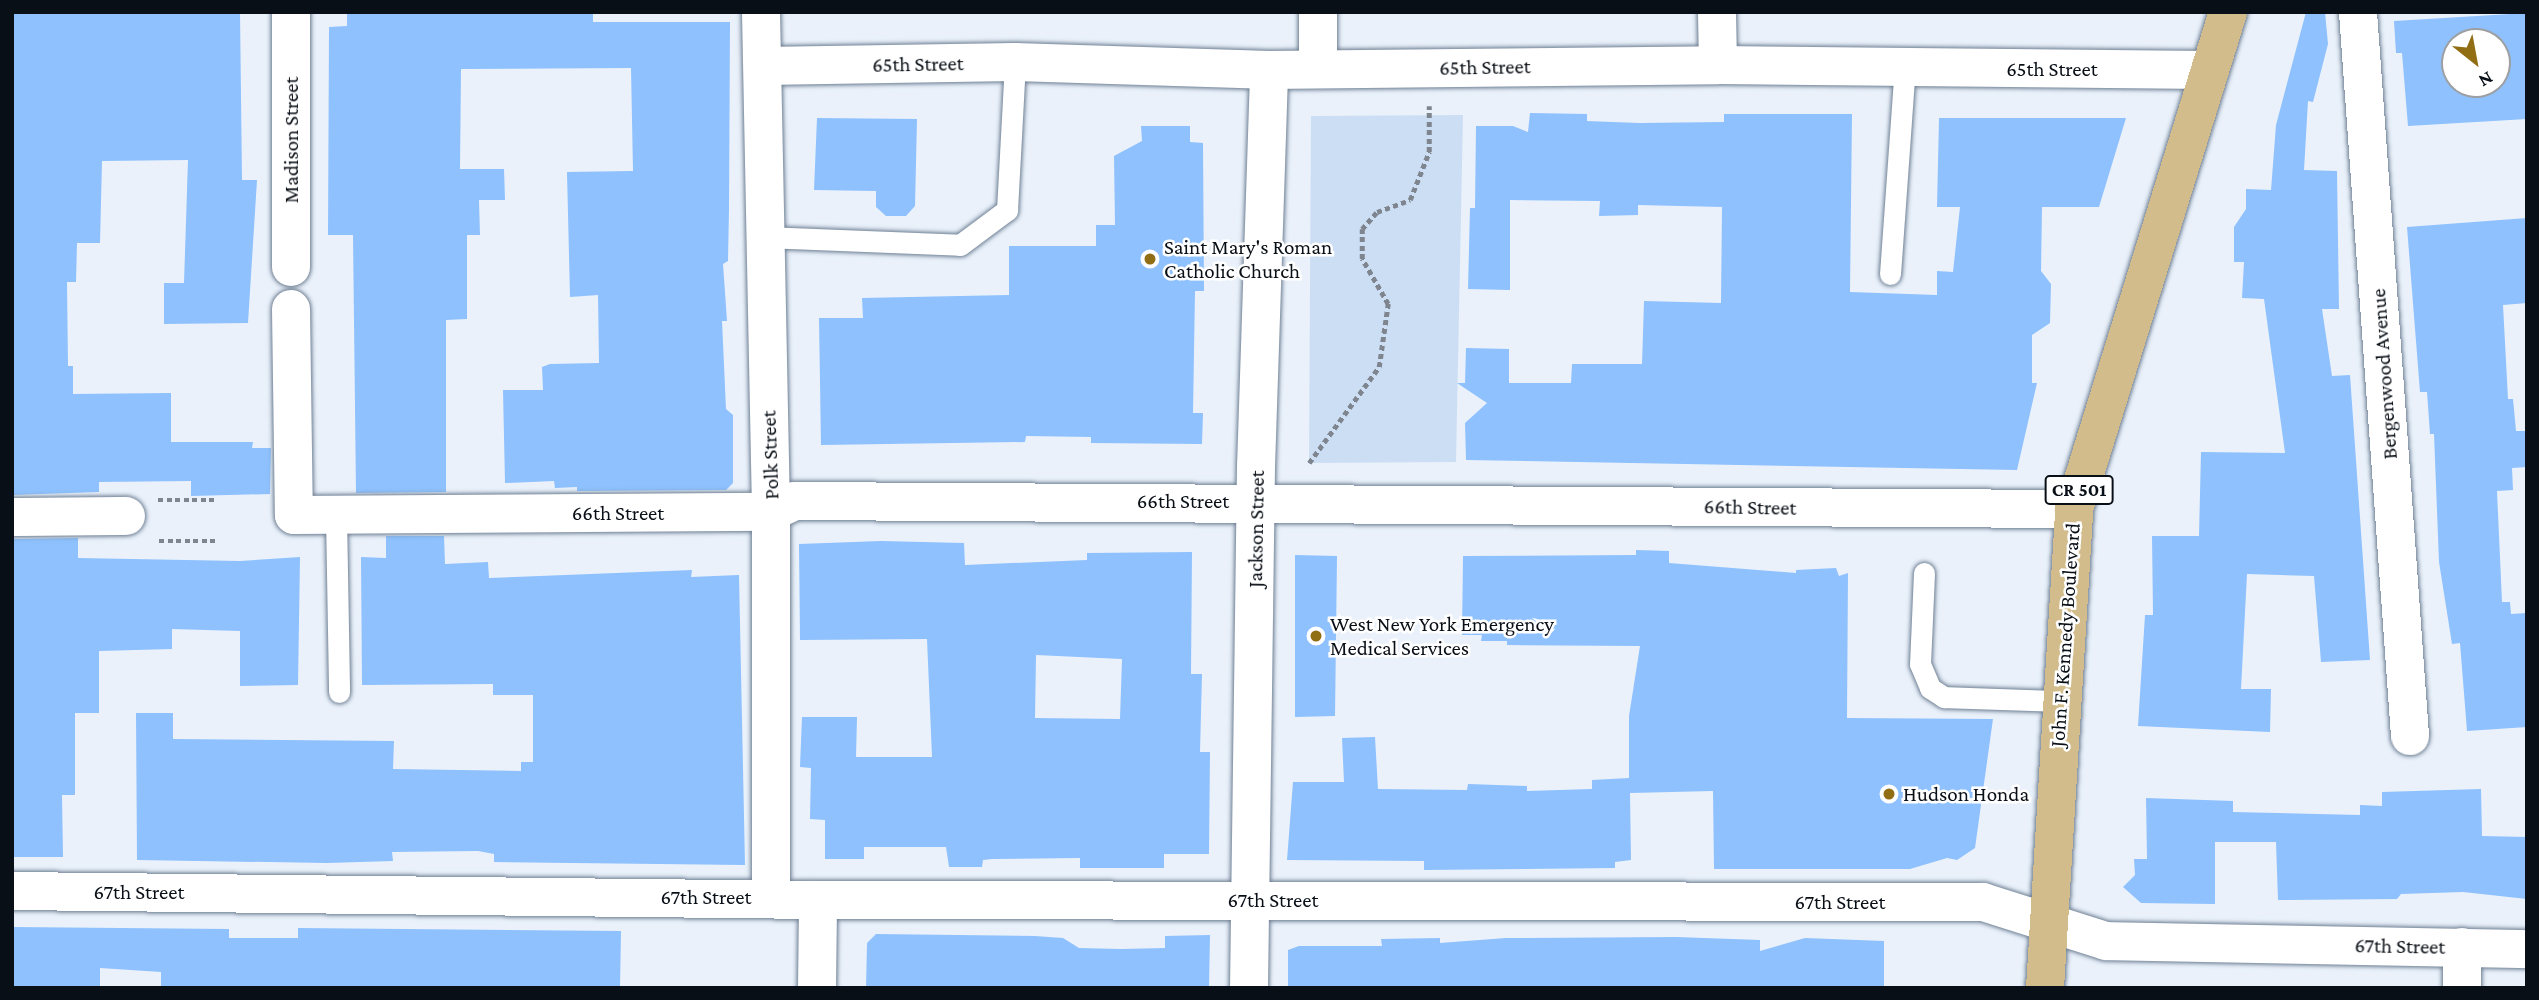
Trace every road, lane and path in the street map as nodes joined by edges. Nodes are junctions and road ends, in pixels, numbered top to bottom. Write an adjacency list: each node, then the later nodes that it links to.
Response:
1 (291, 12): 16 (street, Madison Street)
2 (761, 12): 9 (street, Polk Street)
3 (1318, 12): 11 (street)
4 (1717, 12): 8 (street)
5 (2228, 12): 13 (main road, John F. Kennedy Boulevard / CR 501)
6 (2358, 12): 32 (street, Bergenwood Avenue)
7 (1015, 62): 9 (street, 65th Street); 12 (street, 65th Street); 15 (lane)
8 (1718, 65): 10 (street, 65th Street); 11 (street, 65th Street)
9 (763, 66): 15 (street, Polk Street)
10 (1905, 67): 13 (street, 65th Street); 17 (lane)
11 (1318, 69): 12 (street, 65th Street)
12 (1269, 70): 21 (street, Jackson Street)
13 (2207, 70): 23 (main road, John F. Kennedy Boulevard / CR 501)
14 (1429, 116): 19 (path)
15 (764, 237): 24 (street, Polk Street)
16 (291, 267)
17 (1890, 274)
18 (291, 309): 25 (street, 66th Street)
19 (1308, 463)
20 (218, 500): 22 (path)
21 (1256, 501): 23 (street, 66th Street); 24 (street, 66th Street); 36 (street, Jackson Street)
22 (140, 508): 26 (street)
23 (2074, 509): 31 (main road, John F. Kennedy Boulevard / CR 501)
24 (771, 512): 25 (street, 66th Street); 34 (street, Polk Street)
25 (336, 515): 30 (lane)
26 (12, 517)
27 (159, 541): 28 (path)
28 (218, 541)
29 (1924, 573): 31 (lane)
30 (339, 692)
31 (2059, 701): 37 (main road, John F. Kennedy Boulevard / CR 501)
32 (2410, 736)
33 (12, 891): 34 (street, 67th Street)
34 (771, 897): 35 (street, 67th Street)
35 (818, 900): 36 (street, 67th Street); 40 (street)
36 (1251, 900): 37 (street, 67th Street); 41 (street, Jackson Street)
37 (2050, 926): 38 (street, 67th Street); 42 (main road, John F. Kennedy Boulevard / CR 501)
38 (2462, 947): 39 (street, 67th Street); 43 (street)
39 (2527, 949)
40 (817, 988)
41 (1250, 988)
42 (2045, 988)
43 (2462, 988)

